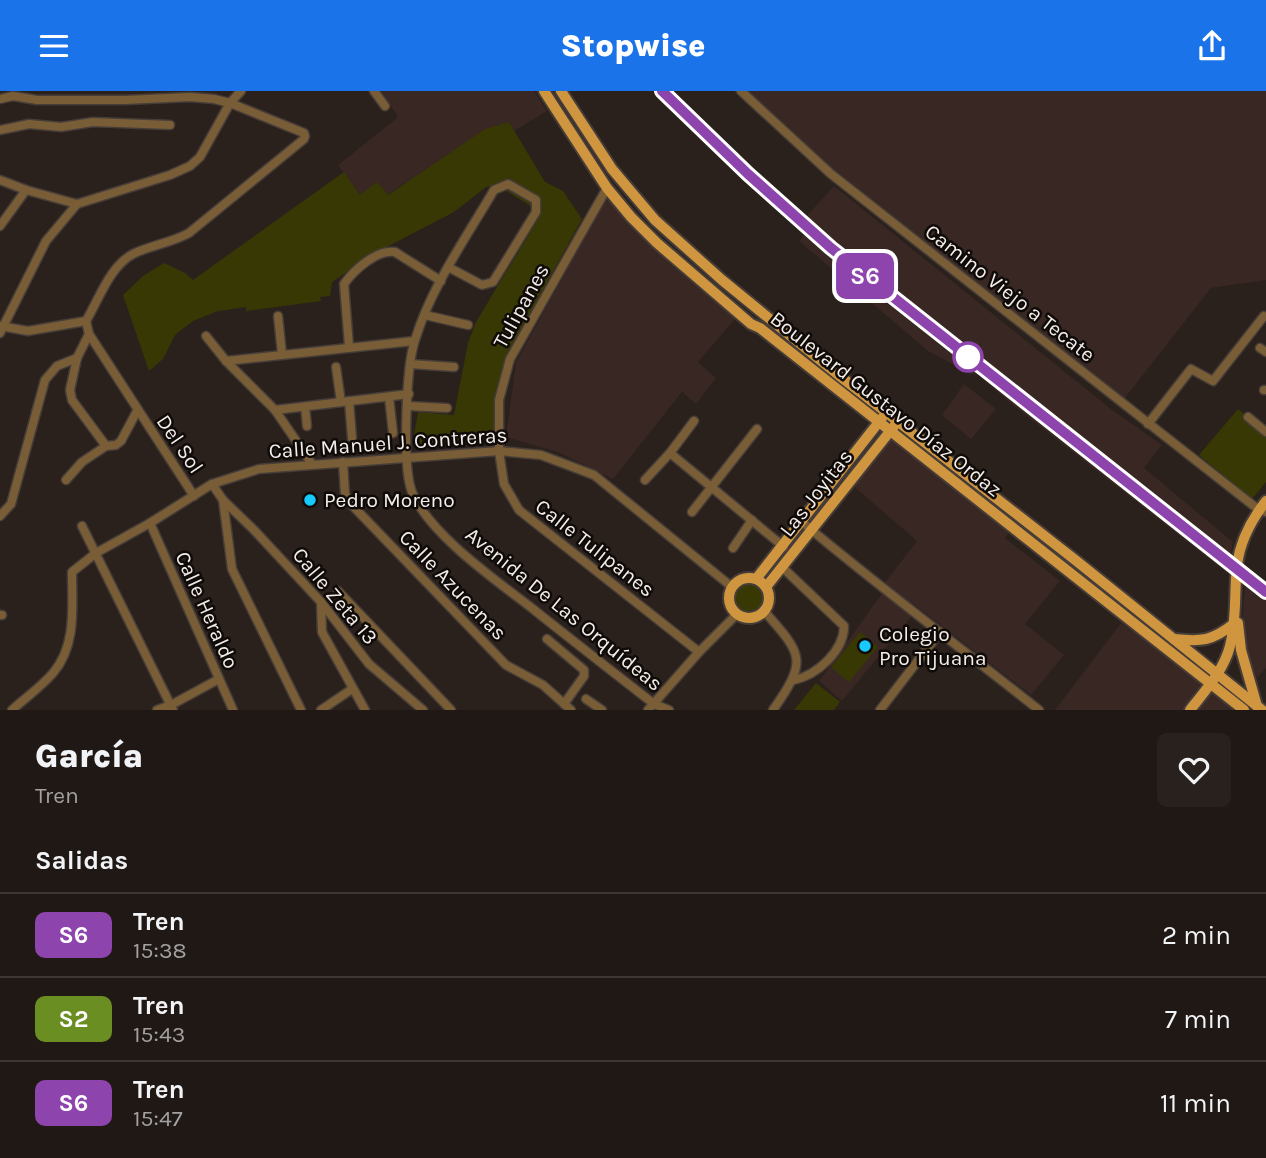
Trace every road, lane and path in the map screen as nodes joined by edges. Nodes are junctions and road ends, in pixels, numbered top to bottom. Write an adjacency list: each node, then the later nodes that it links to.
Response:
1 (241, 91): 7 (street)
2 (374, 91): 8 (street)
3 (544, 91): 12 (main road, Boulevard Gustavo Díaz Ordaz)
4 (561, 91): 15 (main road, Boulevard Gustavo Díaz Ordaz)
5 (741, 91): 46 (street, Camino Viejo a Tecate)
6 (0, 99): 7 (street)
7 (230, 103): 14 (street); 22 (street)
8 (385, 106)
9 (170, 125): 10 (street)
10 (0, 130)
11 (0, 180): 13 (street)
12 (607, 188): 15 (main road); 44 (main road, Boulevard Gustavo Díaz Ordaz); 54 (street, Tulipanes)
13 (26, 190): 14 (street); 16 (street)
14 (77, 204): 24 (street)
15 (647, 212): 44 (main road, Boulevard Gustavo Díaz Ordaz)
16 (0, 226)
17 (450, 268): 17 (street); 18 (street)
18 (441, 281): 19 (street, Avenida De Las Orquídeas); 28 (street)
19 (425, 315): 23 (street); 27 (street, Avenida De Las Orquídeas)
20 (278, 316): 29 (street)
21 (1264, 316): 46 (street)
22 (86, 321): 24 (street); 25 (street, Del Sol)
23 (468, 325)
24 (1, 329)
25 (89, 334): 30 (street); 42 (street, Del Sol)
26 (206, 336): 31 (street)
27 (414, 341): 28 (street); 32 (street, Avenida De Las Orquídeas)
28 (349, 346): 29 (street)
29 (282, 354): 31 (street)
30 (78, 358): 53 (street); 67 (street)
31 (226, 361): 41 (street)
32 (410, 364): 34 (street); 35 (street, Avenida De Las Orquídeas)
33 (336, 367): 37 (street)
34 (454, 367)
35 (409, 394): 36 (street); 38 (street, Avenida De Las Orquídeas)
36 (389, 397): 37 (street); 51 (street)
37 (345, 402): 39 (street); 52 (street)
38 (408, 406): 40 (street); 56 (street, Avenida De Las Orquídeas)
39 (304, 407): 41 (street); 47 (street)
40 (447, 408)
41 (275, 410): 58 (street)
42 (137, 411): 53 (street, Del Sol); 63 (street, Del Sol)
43 (1248, 417): 50 (street)
44 (882, 418): 48 (main road, Boulevard Gustavo Díaz Ordaz); 71 (main road, Las Joyitas)
45 (694, 421): 55 (street)
46 (1148, 424): 65 (street, Camino Viejo a Tecate)
47 (307, 426)
48 (893, 426): 71 (main road, Las Joyitas); 86 (main road, Boulevard Gustavo Díaz Ordaz); 88 (main road, Boulevard Gustavo Díaz Ordaz)
49 (757, 429): 62 (street)
50 (1266, 432)
51 (393, 433)
52 (352, 438)
53 (106, 446): 59 (street, Del Sol)
54 (499, 451): 56 (street, Calle Manuel J. Contreras); 77 (street, Calle Manuel J. Contreras); 87 (street, Calle Tulipanes)
55 (670, 453): 60 (street); 62 (street)
56 (405, 457): 57 (street, Calle Manuel J. Contreras); 94 (street, Avenida De Las Orquídeas)
57 (343, 462): 58 (street, Calle Manuel J. Contreras); 93 (street, Calle Azucenas)
58 (312, 464): 61 (street, Calle Manuel J. Contreras)
59 (66, 480)
60 (645, 480)
61 (212, 484): 63 (street, Calle Manuel J. Contreras); 64 (street, Calle Zeta 13)
62 (711, 487): 66 (street); 68 (street)
63 (194, 496): 69 (street, Calle Manuel J. Contreras)
64 (223, 500): 80 (street, Calle Zeta 13); 100 (street)
65 (1264, 508): 83 (main road)
66 (692, 512)
67 (0, 516)
68 (752, 520): 72 (street); 73 (street)
69 (150, 523): 74 (street, Calle Manuel J. Contreras); 89 (street, Calle Heraldo)
70 (82, 526): 74 (street)
71 (807, 526): 72 (main road, Las Joyitas); 75 (main road, Las Joyitas); 84 (street)
72 (784, 547): 76 (main road, Las Joyitas)
73 (733, 548)
74 (96, 553): 95 (street); 97 (street, Calle Manuel J. Contreras)
75 (782, 567): 78 (main road, Las Joyitas); 90 (street)
76 (756, 579): 77 (main road); 78 (main road)
77 (733, 587): 82 (main road)
78 (766, 587): 81 (main road)
79 (338, 591): 104 (street)
80 (321, 602): 91 (street); 103 (street, Calle Zeta 13)
81 (764, 611): 82 (main road); 90 (street)
82 (737, 614): 87 (street)
83 (1236, 618): 86 (main road); 88 (main road); 96 (main road)
84 (940, 632): 108 (street); 109 (street)
85 (547, 639): 93 (street)
86 (1174, 639): 88 (main road, Boulevard Gustavo Díaz Ordaz)
87 (699, 652): 94 (street)
88 (1213, 678): 96 (main road, Boulevard Gustavo Díaz Ordaz); 110 (main road); 111 (main road, Boulevard Gustavo Díaz Ordaz)
89 (219, 679): 95 (street); 99 (street, Calle Heraldo)
90 (794, 680): 107 (street)
91 (352, 689): 101 (street); 102 (street)
92 (586, 699): 105 (street)
93 (568, 707)
94 (651, 707): 106 (street, Avenida De Las Orquídeas)
95 (172, 708): 98 (street)
96 (1259, 708)
97 (12, 710)
98 (157, 710)
99 (233, 710)
100 (301, 710)
101 (321, 710)
102 (365, 710)
103 (423, 710)
104 (451, 710)
105 (603, 710)
106 (669, 710)
107 (773, 710)
108 (880, 710)
109 (1038, 710)
110 (1190, 710)
111 (1244, 710)

